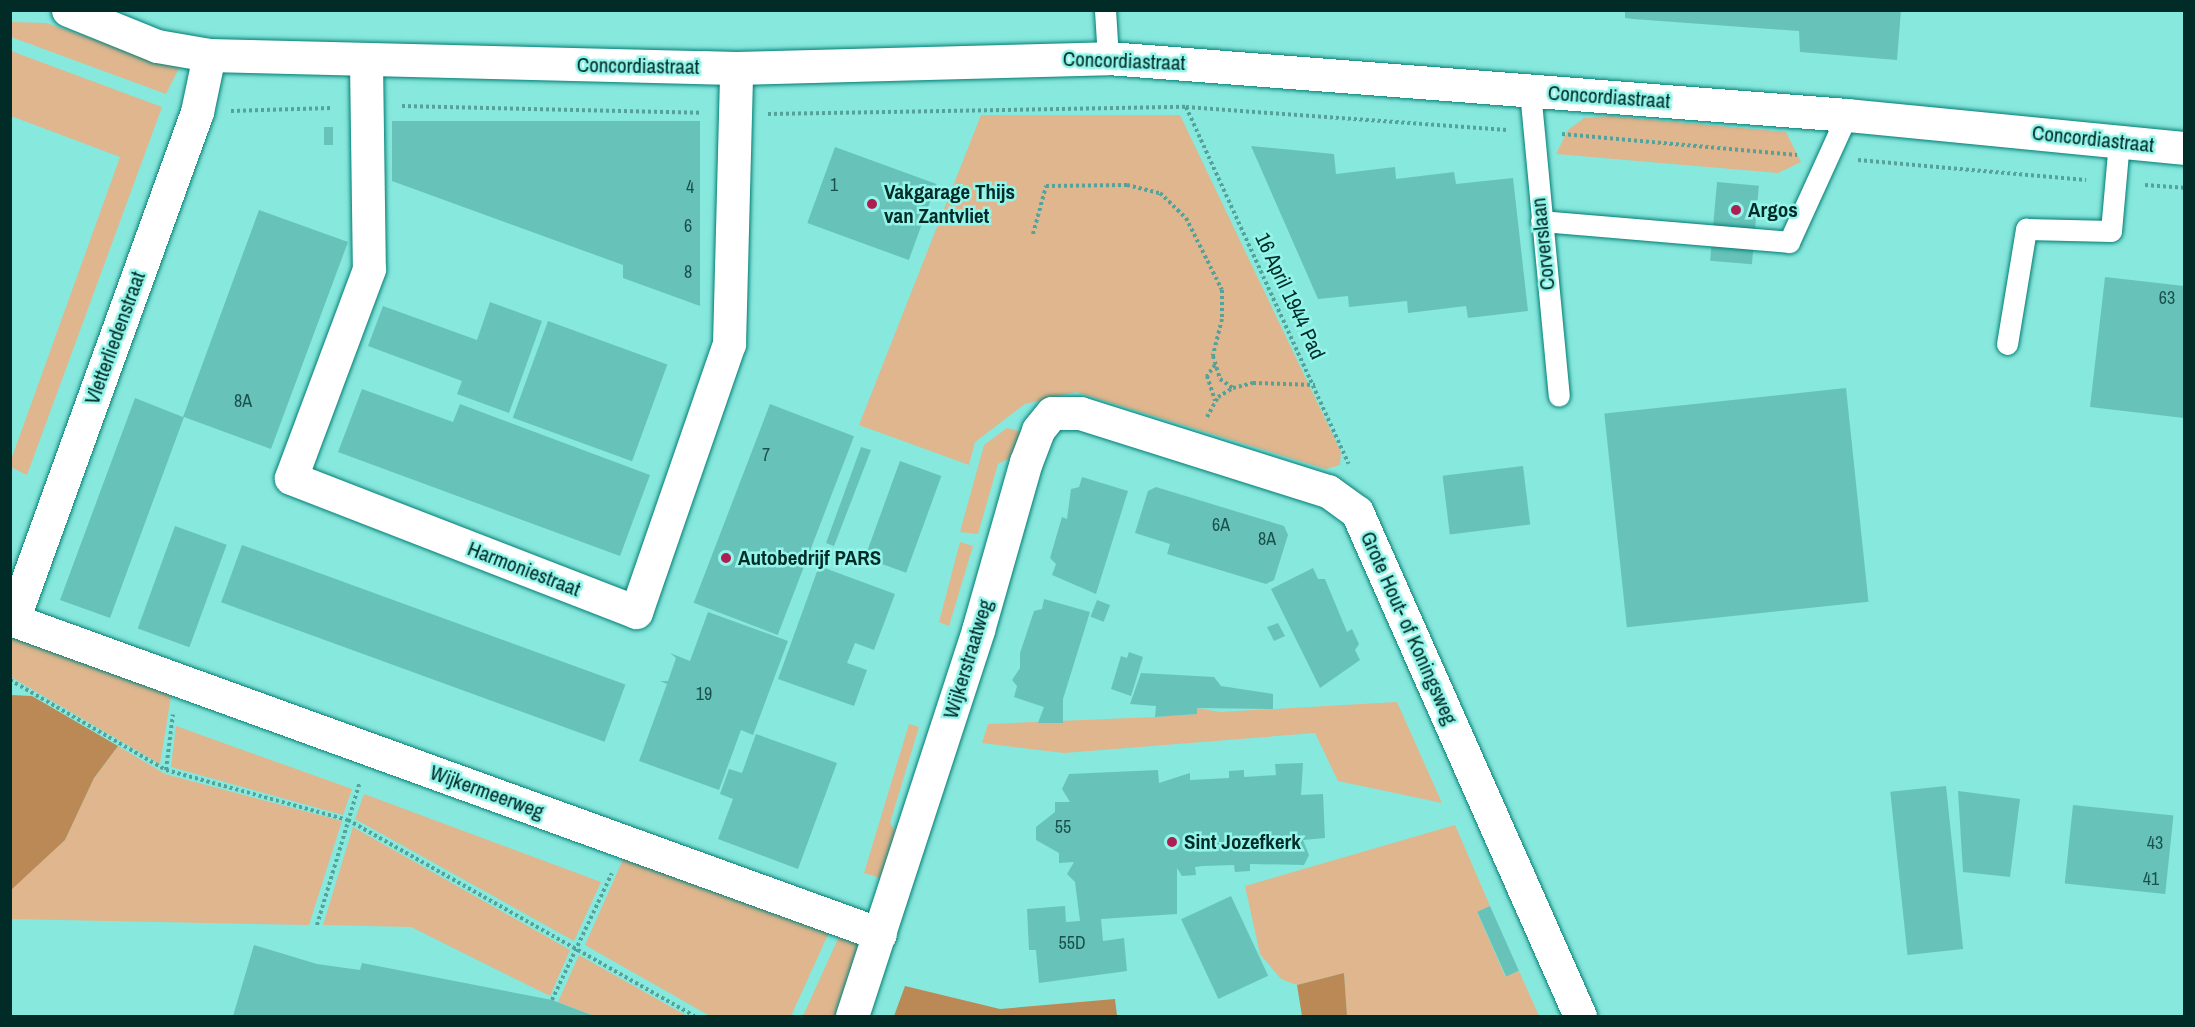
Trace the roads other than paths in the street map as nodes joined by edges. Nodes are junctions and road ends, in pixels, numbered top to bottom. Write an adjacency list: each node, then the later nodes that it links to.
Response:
1 (68, 10): 3 (street, Concordiastraat)
2 (1105, 10): 4 (lane)
3 (209, 55): 5 (street, Concordiastraat); 15 (street, Vletterliedenstraat)
4 (1108, 57): 6 (street, Concordiastraat); 7 (street, Concordiastraat)
5 (366, 62): 6 (street, Concordiastraat); 6 (street, Harmoniestraat)
6 (736, 68)
7 (1530, 91): 8 (street, Concordiastraat); 11 (lane, Corverslaan)
8 (1847, 115): 9 (street, Concordiastraat); 11 (lane)
9 (2119, 142): 10 (street, Concordiastraat); 12 (lane)
10 (2184, 148)
11 (1541, 221): 13 (lane, Corverslaan)
12 (2007, 344)
13 (1559, 396)
14 (1347, 501): 16 (street, Wijkerstraatweg); 18 (street, Grote Hout- of Koningsweg)
15 (12, 620): 16 (street, Wijkermeerweg)
16 (880, 934): 17 (street)
17 (852, 1017)
18 (1580, 1017)

